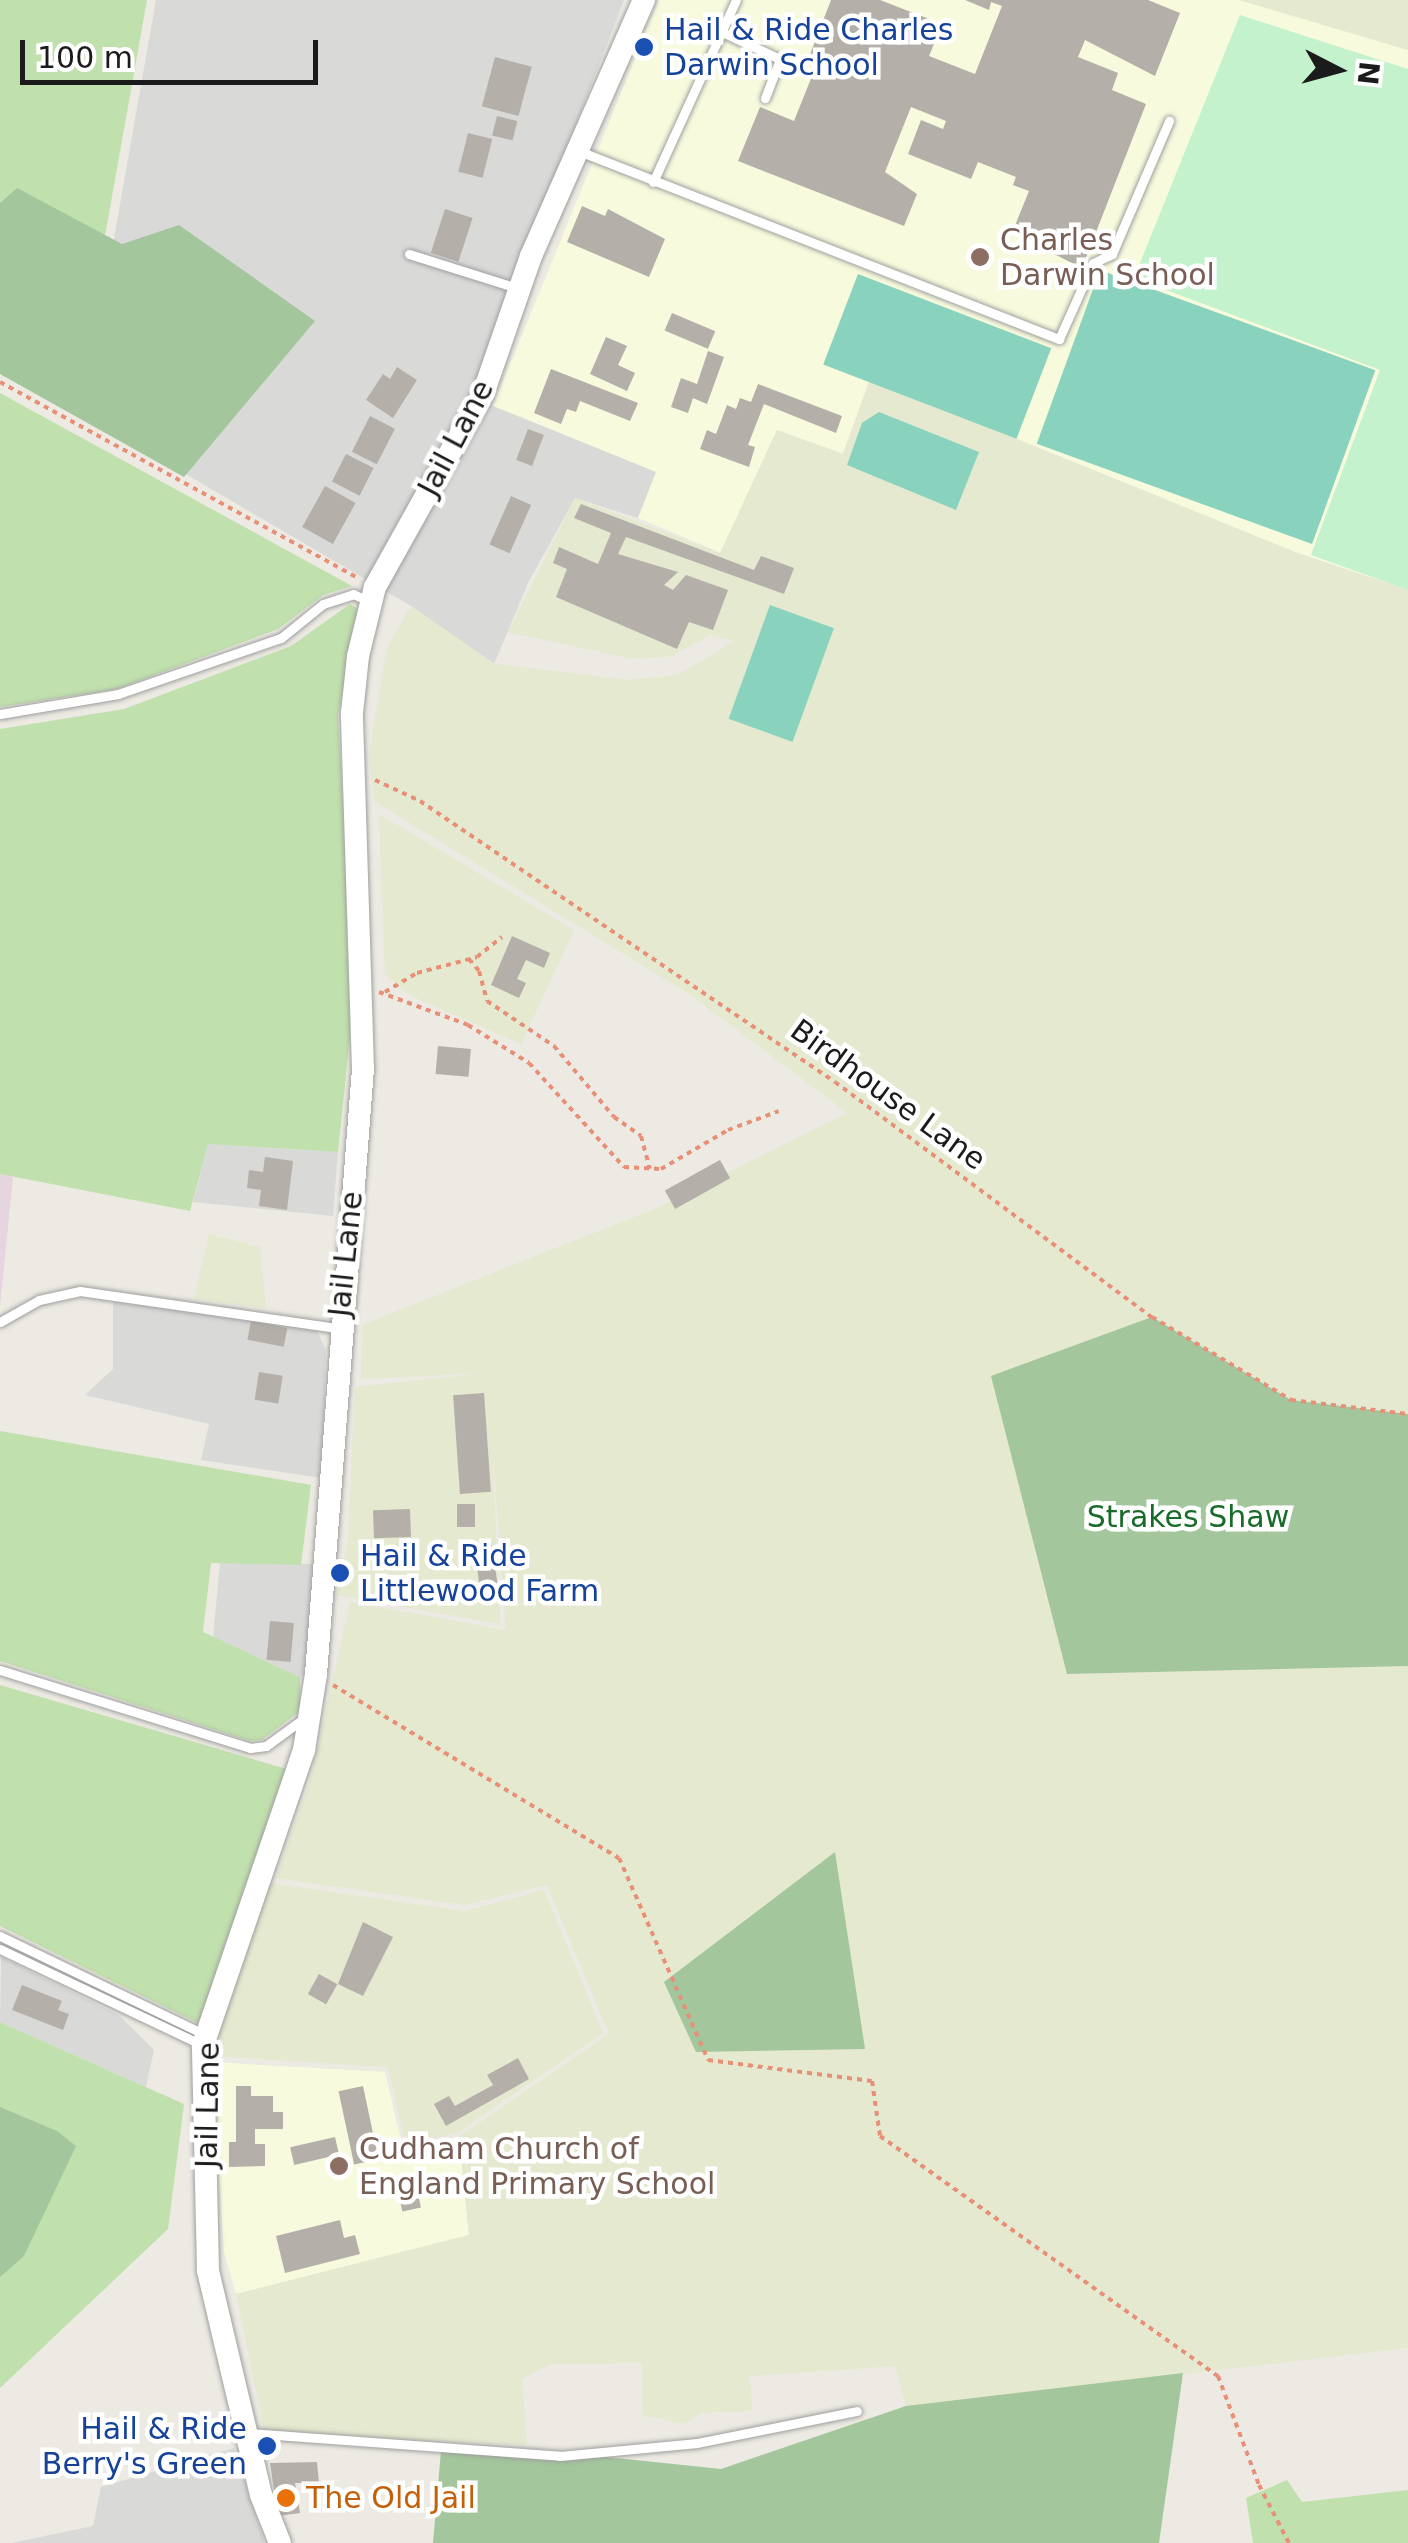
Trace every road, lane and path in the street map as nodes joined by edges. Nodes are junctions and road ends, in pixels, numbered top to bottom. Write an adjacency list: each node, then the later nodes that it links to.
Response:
1 (736, 0): 3 (lane)
2 (638, 1): 6 (street, Jail Lane)
3 (722, 32): 4 (lane); 7 (lane)
4 (765, 98)
5 (1169, 121): 7 (lane)
6 (577, 150): 7 (lane); 9 (street, Jail Lane)
7 (653, 182)
8 (410, 254): 9 (lane)
9 (520, 288): 11 (street, Jail Lane)
10 (0, 382): 11 (path)
11 (372, 594): 12 (lane); 13 (street, Jail Lane)
12 (0, 714)
13 (355, 772): 16 (street, Jail Lane); 21 (path, Birdhouse Lane)
14 (502, 937): 15 (path)
15 (469, 958): 16 (path); 18 (path)
16 (375, 992): 18 (path); 20 (street, Jail Lane)
17 (779, 1110): 18 (path)
18 (650, 1169)
19 (0, 1322): 20 (lane)
20 (338, 1328): 23 (street, Jail Lane)
21 (1408, 1414)
22 (0, 1670): 24 (lane)
23 (316, 1674): 24 (street, Jail Lane); 31 (path)
24 (309, 1715): 27 (street, Jail Lane)
25 (0, 1936): 27 (lane)
26 (0, 1949): 27 (lane)
27 (205, 2040): 29 (street, Jail Lane)
28 (857, 2411): 29 (lane)
29 (246, 2433): 30 (street, Jail Lane)
30 (280, 2543)
31 (1290, 2543)

